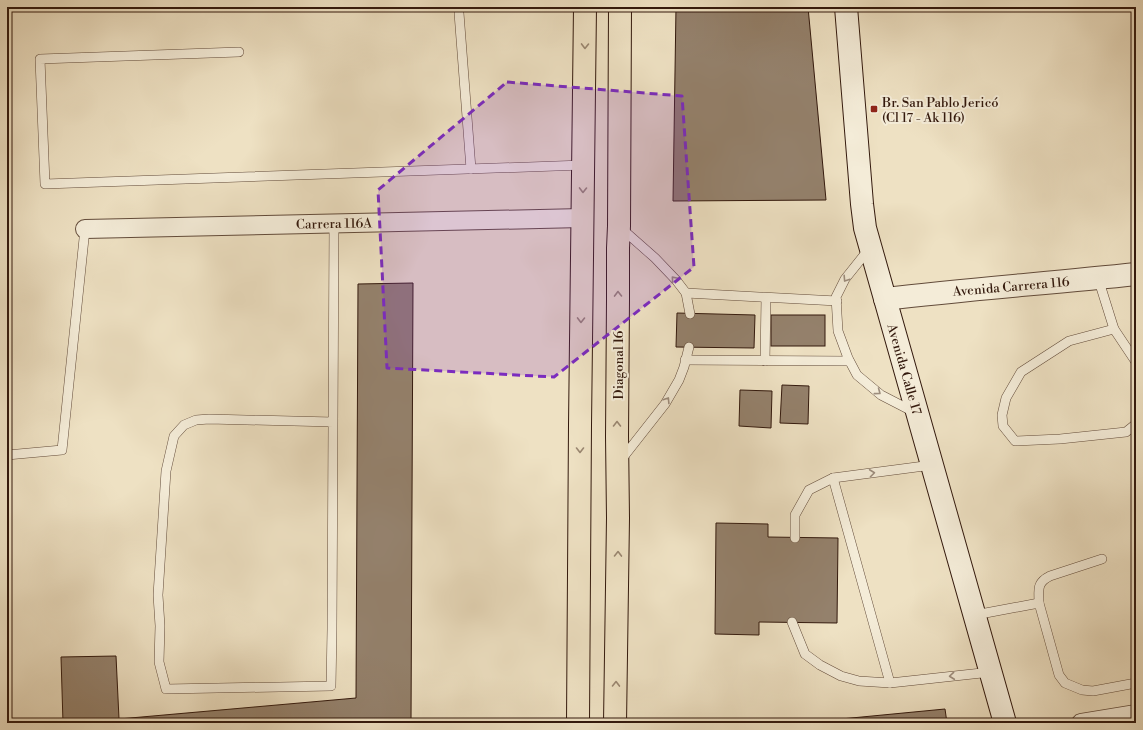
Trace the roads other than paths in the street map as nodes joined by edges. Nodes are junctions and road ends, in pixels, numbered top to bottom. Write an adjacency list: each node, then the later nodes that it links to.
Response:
1 (585, 7): 6 (main road, one-way to 6)
2 (620, 7): 10 (main road, Diagonal 16)
3 (846, 7): 12 (main road, Avenida Calle 17)
4 (459, 14): 7 (lane)
5 (239, 52): 7 (lane)
6 (583, 165): 7 (lane); 8 (main road, one-way to 8)
7 (471, 169)
8 (582, 218): 9 (street, Carrera 116A); 42 (main road, one-way to 42)
9 (334, 223): 11 (street, Carrera 116A); 27 (lane)
10 (619, 226): 15 (lane, one-way to 10); 30 (main road, Diagonal 16, one-way to 10)
11 (85, 229): 29 (lane)
12 (870, 248): 17 (main road, Avenida Calle 17); 18 (lane, one-way to 18)
13 (1136, 274): 14 (main road, Avenida Carrera 116)
14 (1098, 278): 17 (main road, Avenida Carrera 116); 20 (lane)
15 (686, 294): 16 (lane); 19 (lane)
16 (766, 298): 18 (lane); 23 (lane)
17 (886, 299): 26 (main road, Avenida Calle 17)
18 (837, 301): 24 (lane)
19 (690, 314)
20 (1114, 329): 25 (lane); 28 (lane)
21 (689, 347): 22 (lane)
22 (685, 360): 23 (lane); 30 (lane, one-way to 22)
23 (766, 361): 24 (lane)
24 (849, 361): 26 (lane, one-way to 26)
25 (1136, 362)
26 (918, 415): 31 (main road, Avenida Calle 17)
27 (333, 422): 27 (lane)
28 (1136, 424)
29 (7, 455)
30 (618, 464): 43 (main road, Diagonal 16, one-way to 30)
31 (933, 465): 32 (lane, one-way to 31); 36 (main road, Avenida Calle 17)
32 (833, 478): 33 (lane); 39 (lane)
33 (795, 538)
34 (1102, 559): 35 (lane)
35 (1039, 603): 36 (lane); 40 (lane)
36 (975, 615): 38 (main road, Avenida Calle 17)
37 (792, 622): 39 (lane)
38 (991, 672): 39 (lane, one-way to 39); 44 (main road, Avenida Calle 17)
39 (890, 683)
40 (1136, 683)
41 (1136, 714): 45 (street)
42 (578, 723)
43 (616, 723)
44 (1006, 723)
45 (1081, 723)

